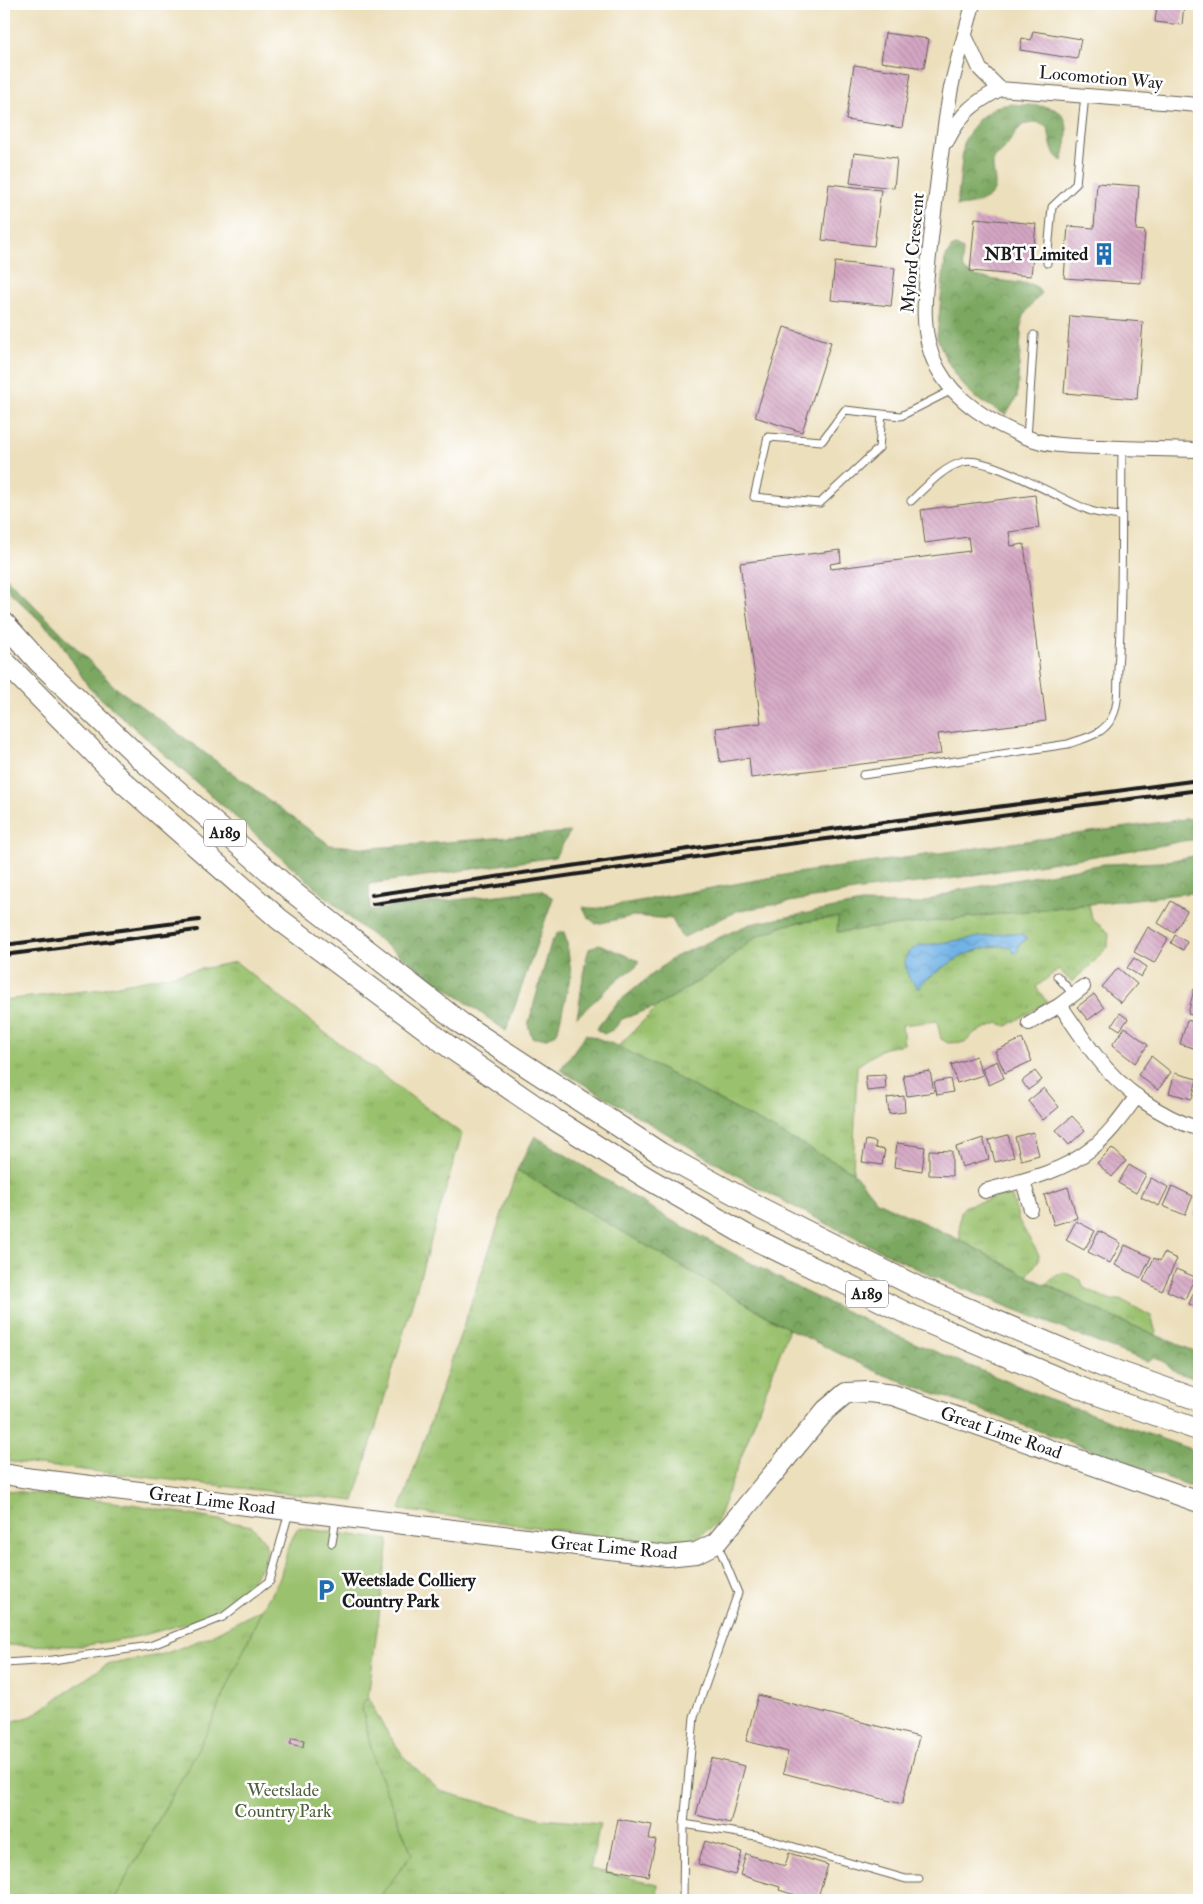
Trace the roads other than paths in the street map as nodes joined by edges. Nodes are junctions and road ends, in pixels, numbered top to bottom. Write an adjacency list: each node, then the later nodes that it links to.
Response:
1 (973, 4): 2 (street, Mylord Crescent)
2 (965, 36): 3 (street); 6 (street, Mylord Crescent)
3 (1000, 88): 4 (street, Locomotion Way); 6 (street)
4 (1085, 95): 5 (street, Locomotion Way); 7 (lane)
5 (1199, 105)
6 (940, 155): 9 (street, Mylord Crescent)
7 (1047, 263)
8 (1034, 334): 11 (lane)
9 (952, 390): 10 (lane); 11 (street, Mylord Crescent)
10 (882, 414): 10 (lane)
11 (1027, 438): 12 (street, Mylord Crescent)
12 (1122, 448): 13 (street, Mylord Crescent); 15 (lane)
13 (1199, 450)
14 (911, 500): 15 (lane)
15 (1121, 516): 18 (lane)
16 (4, 623): 28 (main road, A189)
17 (4, 661): 29 (main road, A189)
18 (863, 775)
19 (1057, 976): 20 (lane)
20 (1078, 991): 21 (street)
21 (1060, 1005): 22 (street); 23 (street)
22 (1029, 1023)
23 (1136, 1096): 24 (street); 25 (street)
24 (1199, 1129)
25 (1023, 1181): 26 (street); 27 (street)
26 (985, 1191)
27 (1031, 1209)
28 (1199, 1400)
29 (1199, 1430)
30 (4, 1474): 32 (main road, Great Lime Road)
31 (1199, 1502): 35 (main road, Great Lime Road)
32 (289, 1511): 33 (main road, Great Lime Road); 36 (lane)
33 (336, 1516): 34 (lane); 35 (main road, Great Lime Road)
34 (332, 1543)
35 (716, 1543): 37 (lane)
36 (4, 1663)
37 (684, 1824): 38 (lane); 39 (lane)
38 (919, 1879)
39 (683, 1900)

